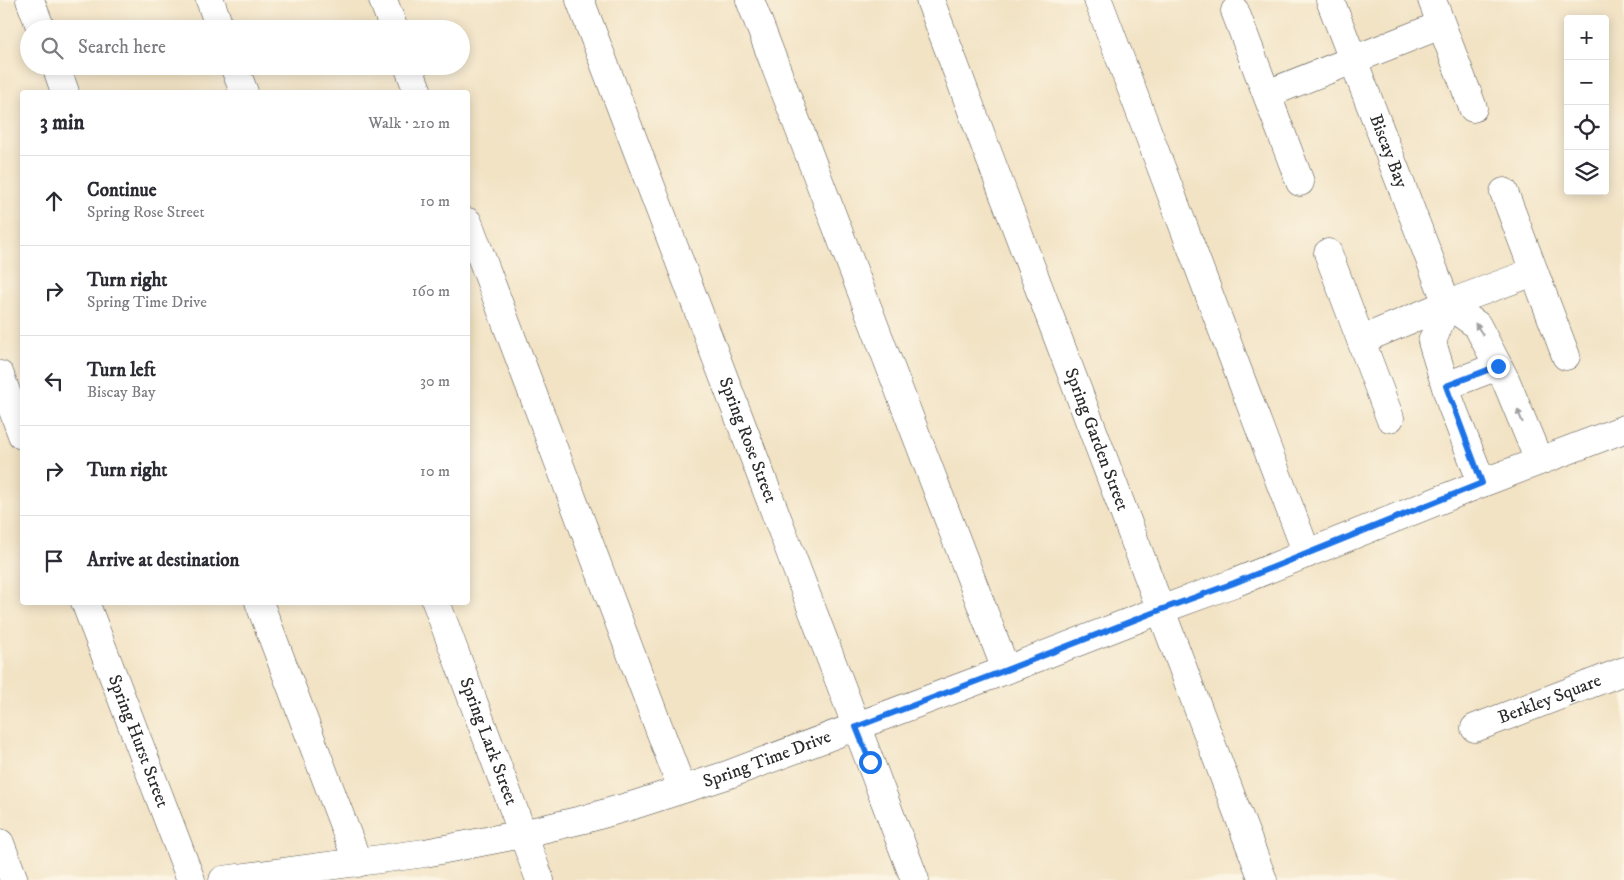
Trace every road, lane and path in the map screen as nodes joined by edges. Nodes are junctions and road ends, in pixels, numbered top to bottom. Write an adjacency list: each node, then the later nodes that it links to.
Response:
1 (30, 0): 11 (street)
2 (210, 0): 12 (street)
3 (383, 0): 13 (street)
4 (580, 0): 46 (street, Spring Rose Street)
5 (750, 0): 44 (street)
6 (930, 0): 43 (street, Spring Garden Street)
7 (1098, 0): 39 (street)
8 (1330, 0): 14 (street, Biscay Bay)
9 (1235, 11): 21 (street)
10 (1437, 12): 14 (street); 22 (street)
11 (38, 20)
12 (217, 20)
13 (391, 20)
14 (1352, 59): 21 (street); 28 (street, Biscay Bay)
15 (59, 75): 18 (street)
16 (237, 75): 19 (street)
17 (411, 75): 20 (street)
18 (65, 90)
19 (243, 90)
20 (417, 90)
21 (1267, 94): 23 (street)
22 (1473, 108)
23 (1300, 182)
24 (1504, 192): 27 (street)
25 (470, 227): 48 (street)
26 (1328, 253): 29 (street)
27 (1534, 272): 28 (street); 30 (street)
28 (1446, 304): 29 (street); 31 (street, one-way to 28); 33 (street)
29 (1361, 340): 34 (street)
30 (1566, 356)
31 (1498, 366): 33 (street); 37 (street, one-way to 31)
32 (0, 375): 36 (street)
33 (1446, 386): 38 (street)
34 (1390, 418)
35 (1624, 428): 37 (street, Spring Time Drive)
36 (20, 430)
37 (1539, 461): 38 (street, Spring Time Drive)
38 (1482, 483): 39 (street, Spring Time Drive)
39 (1307, 554): 43 (street, Spring Time Drive)
40 (87, 605): 53 (street, Spring Hurst Street)
41 (260, 605): 51 (street)
42 (437, 605): 49 (street, Spring Lark Street)
43 (1160, 610): 44 (street, Spring Time Drive); 57 (street, Spring Garden Street)
44 (1006, 670): 46 (street, Spring Time Drive)
45 (1624, 671): 47 (street, Berkley Square)
46 (856, 727): 48 (street, Spring Time Drive); 56 (street, Spring Rose Street)
47 (1475, 728)
48 (682, 789): 49 (street, Spring Time Drive)
49 (522, 834): 51 (street, Spring Time Drive); 55 (street, Spring Lark Street)
50 (0, 843): 52 (street)
51 (358, 863): 54 (street, Spring Time Drive)
52 (14, 880)
53 (191, 880)
54 (223, 880)
55 (540, 880)
56 (914, 880)
57 (1263, 880)

